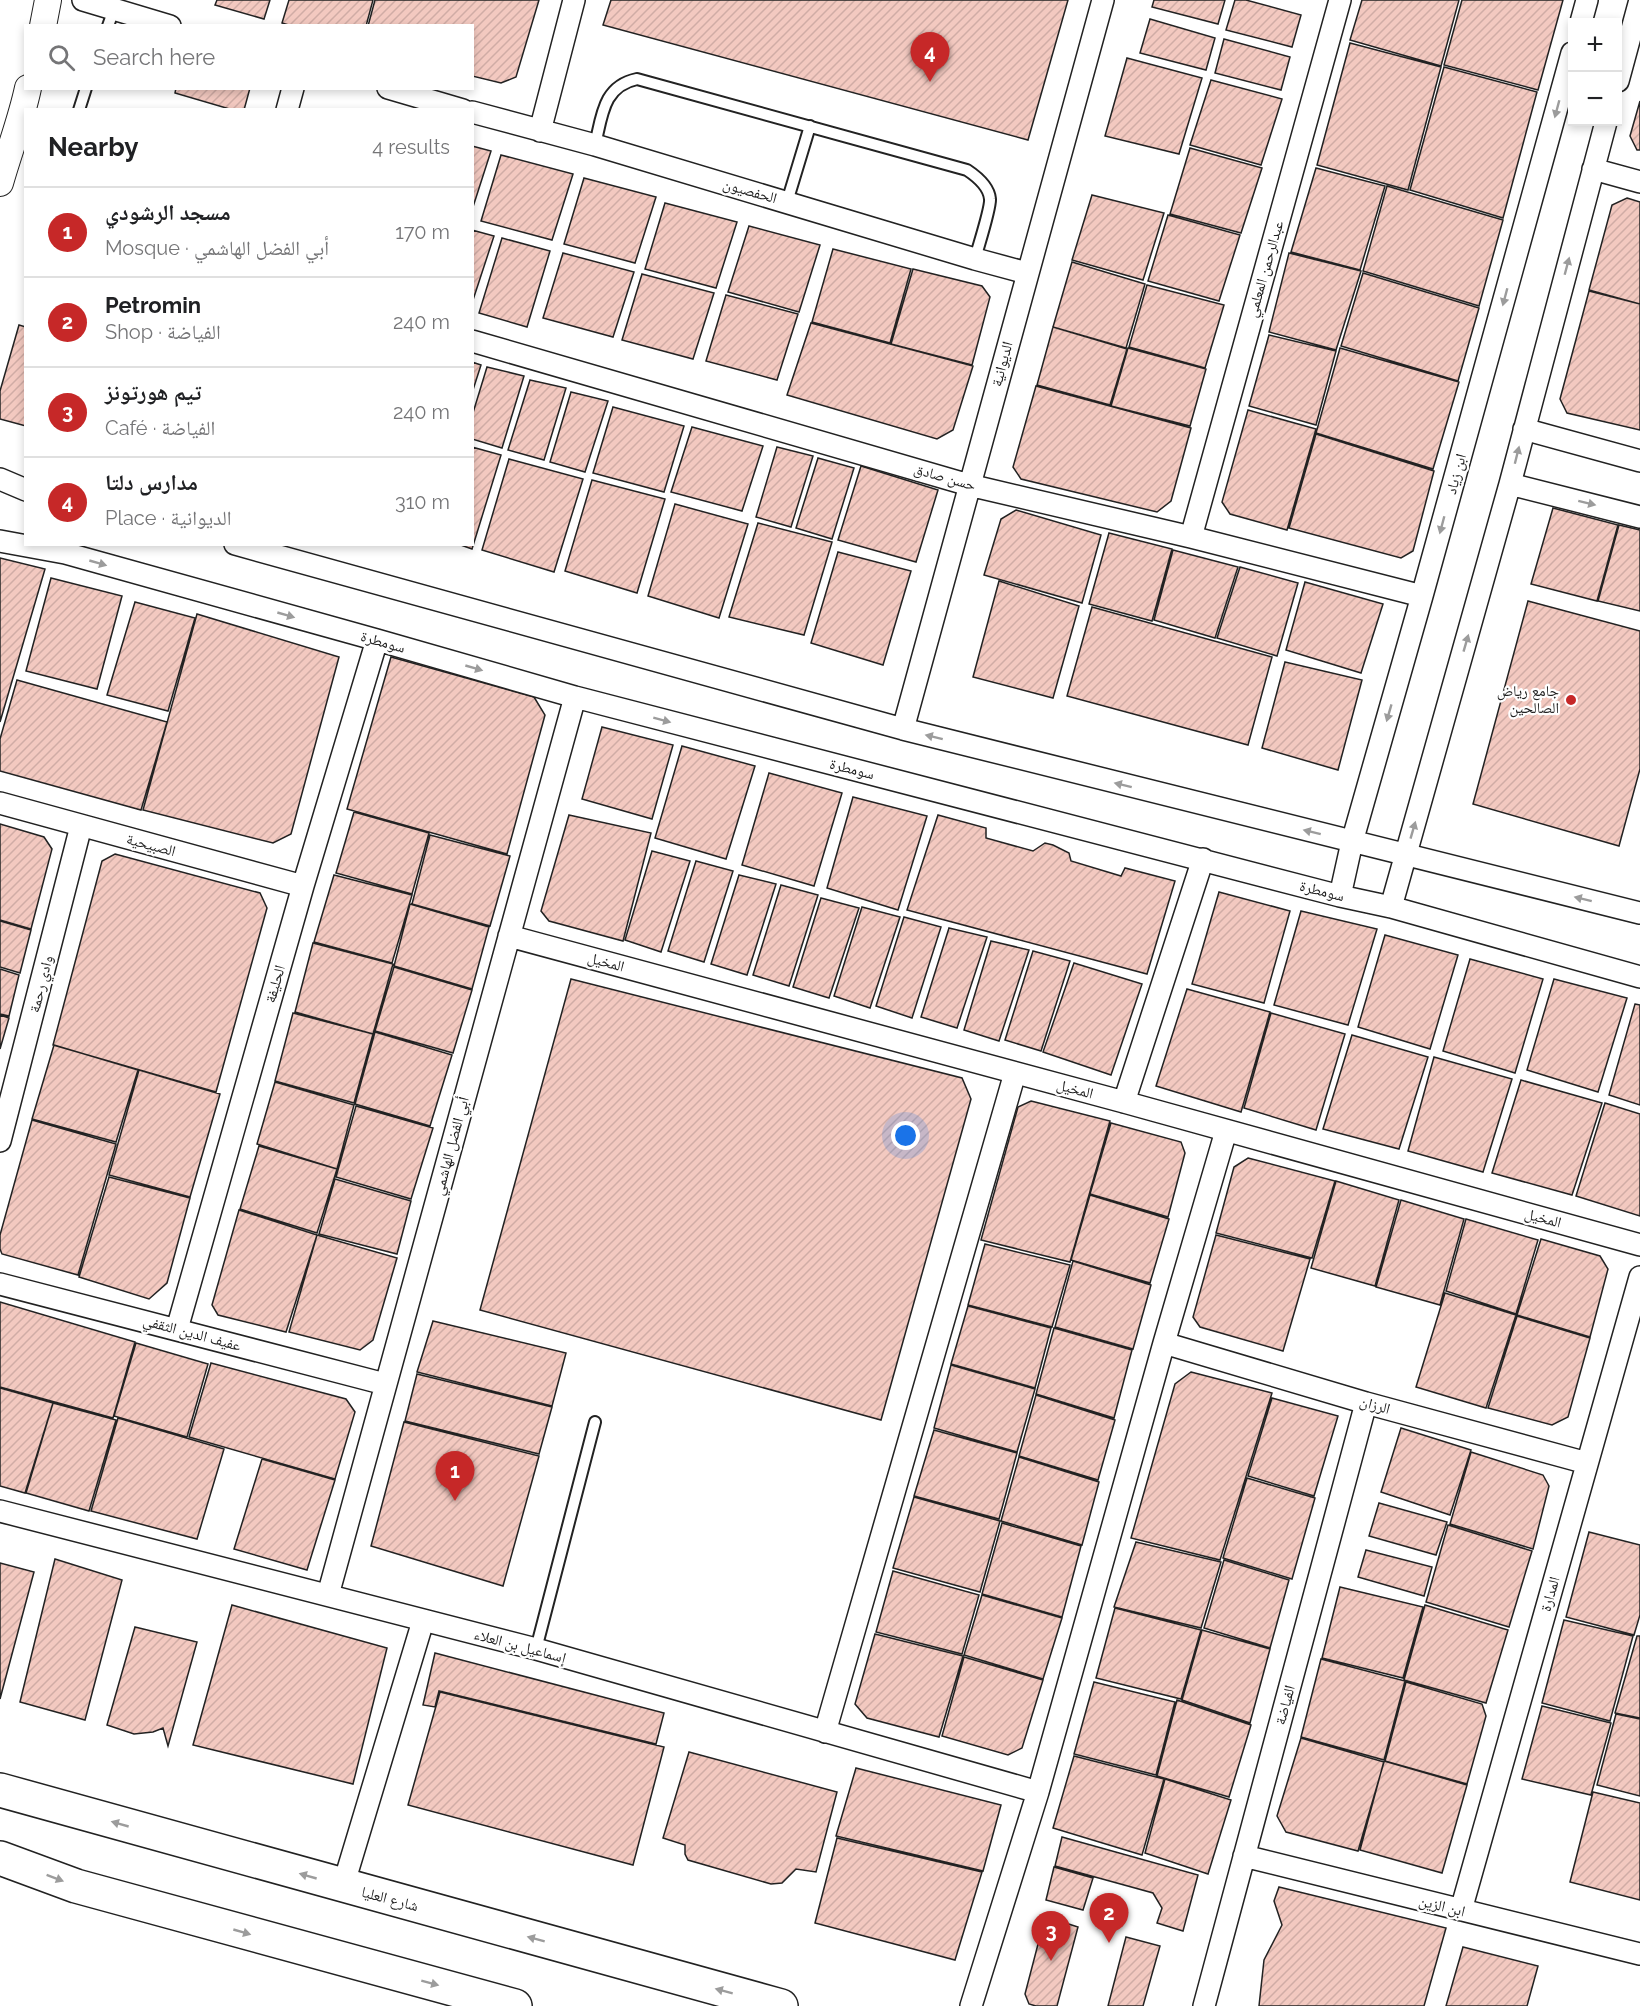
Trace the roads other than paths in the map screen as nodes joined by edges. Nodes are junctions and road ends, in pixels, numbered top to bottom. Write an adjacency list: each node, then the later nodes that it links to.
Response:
1 (48, 0): 10 (street)
2 (83, 0): 8 (street)
3 (574, 0): 25 (street)
4 (1103, 0): 33 (street, الديوانية)
5 (1340, 0): 42 (street, عبدالرحمن المعلمي)
6 (1587, 0): 9 (street)
7 (1640, 0): 13 (street)
8 (111, 17): 11 (street)
9 (1582, 18)
10 (43, 24)
11 (157, 24)
12 (1568, 67): 48 (street, ابن زياد, one-way to 48)
13 (1620, 72)
14 (28, 90): 22 (street)
15 (85, 90): 18 (lane)
16 (292, 90): 19 (street)
17 (395, 90): 20 (street)
18 (80, 108)
19 (288, 108)
20 (456, 108)
21 (474, 113): 25 (street, الحفصيون)
22 (20, 124): 27 (street); 30 (street)
23 (810, 126): 26 (lane); 31 (lane); 32 (lane)
24 (1605, 126): 28 (street)
25 (540, 131): 26 (street, الحفصيون)
26 (595, 145): 31 (street, الحفصيون)
27 (0, 155)
28 (1593, 169): 29 (street); 35 (street, one-way to 28)
29 (1640, 182)
30 (0, 183)
31 (787, 202): 32 (street, الحفصيون)
32 (975, 259): 33 (street, الحفصيون)
33 (1027, 273): 39 (street, الديوانية)
34 (474, 342): 39 (street, حسن صادق)
35 (1524, 429): 36 (street); 38 (street, one-way to 35)
36 (1640, 461)
37 (0, 479): 40 (street)
38 (1510, 484): 41 (street, one-way to 41); 55 (street, one-way to 38)
39 (969, 485): 42 (street, حسن صادق); 51 (street, الديوانية)
40 (24, 489)
41 (1640, 517)
42 (1191, 537): 48 (street, حسن صادق)
43 (0, 541): 44 (street, سومطرة)
44 (24, 544)
45 (37, 546): 47 (street, سومطرة)
46 (243, 546): 51 (street)
47 (59, 549): 49 (street, سومطرة, one-way to 49)
48 (1422, 596): 54 (street, ابن زياد, one-way to 54)
49 (377, 640): 50 (street, سومطرة, one-way to 50); 57 (street, الحليفة)
50 (575, 697): 56 (street, سومطرة, one-way to 56); 61 (street, أبي الفضل الهاشمي)
51 (903, 729): 54 (street, one-way to 51)
52 (0, 803): 53 (street, الصبيحية)
53 (81, 826): 57 (street, الصبيحية); 66 (street, وادي رحمة)
54 (1352, 842): 55 (street); 58 (street, ابن زياد)
55 (1406, 855): 59 (street); 60 (street, one-way to 55)
56 (1203, 859): 58 (street, سومطرة); 64 (street)
57 (303, 886): 70 (street, الحليفة)
58 (1340, 896): 59 (street, سومطرة)
59 (1391, 907): 62 (street, سومطرة)
60 (1639, 910)
61 (509, 936): 63 (street, المخيل); 72 (street, أبي الفضل الهاشمي)
62 (1640, 977)
63 (1015, 1073): 64 (street, المخيل); 80 (street)
64 (1124, 1102): 65 (street, المخيل)
65 (1226, 1131): 67 (street, المخيل); 71 (street)
66 (0, 1141)
67 (1640, 1245)
68 (1640, 1277): 75 (street, المدارة)
69 (0, 1284): 70 (street, عفيف الدين الثقفي)
70 (177, 1329): 72 (street, عفيف الدين الثقفي)
71 (1164, 1343): 73 (street, الرزان); 82 (street)
72 (385, 1384): 77 (street, أبي الفضل الهاشمي)
73 (1366, 1403): 75 (street, الرزان); 83 (street, الفياضة)
74 (595, 1422): 79 (lane)
75 (1587, 1463): 86 (street, المدارة)
76 (0, 1511): 77 (street, إسماعيل بن العلاء)
77 (328, 1595): 78 (street, إسماعيل بن العلاء)
78 (423, 1622): 79 (street, إسماعيل بن العلاء); 85 (street)
79 (536, 1649): 80 (street, إسماعيل بن العلاء)
80 (825, 1732): 82 (street, إسماعيل بن العلاء)
81 (0, 1790): 85 (main road, شارع العليا, one-way to 81)
82 (1038, 1792): 90 (street)
83 (1244, 1856): 86 (street, ابن الزين); 91 (street, الفياضة)
84 (0, 1858): 88 (main road, one-way to 88)
85 (343, 1886): 89 (main road, شارع العليا, one-way to 85)
86 (1461, 1910): 87 (street, ابن الزين)
87 (1640, 1954)
88 (515, 2006)
89 (781, 2006)
90 (970, 2006)
91 (1204, 2006)

